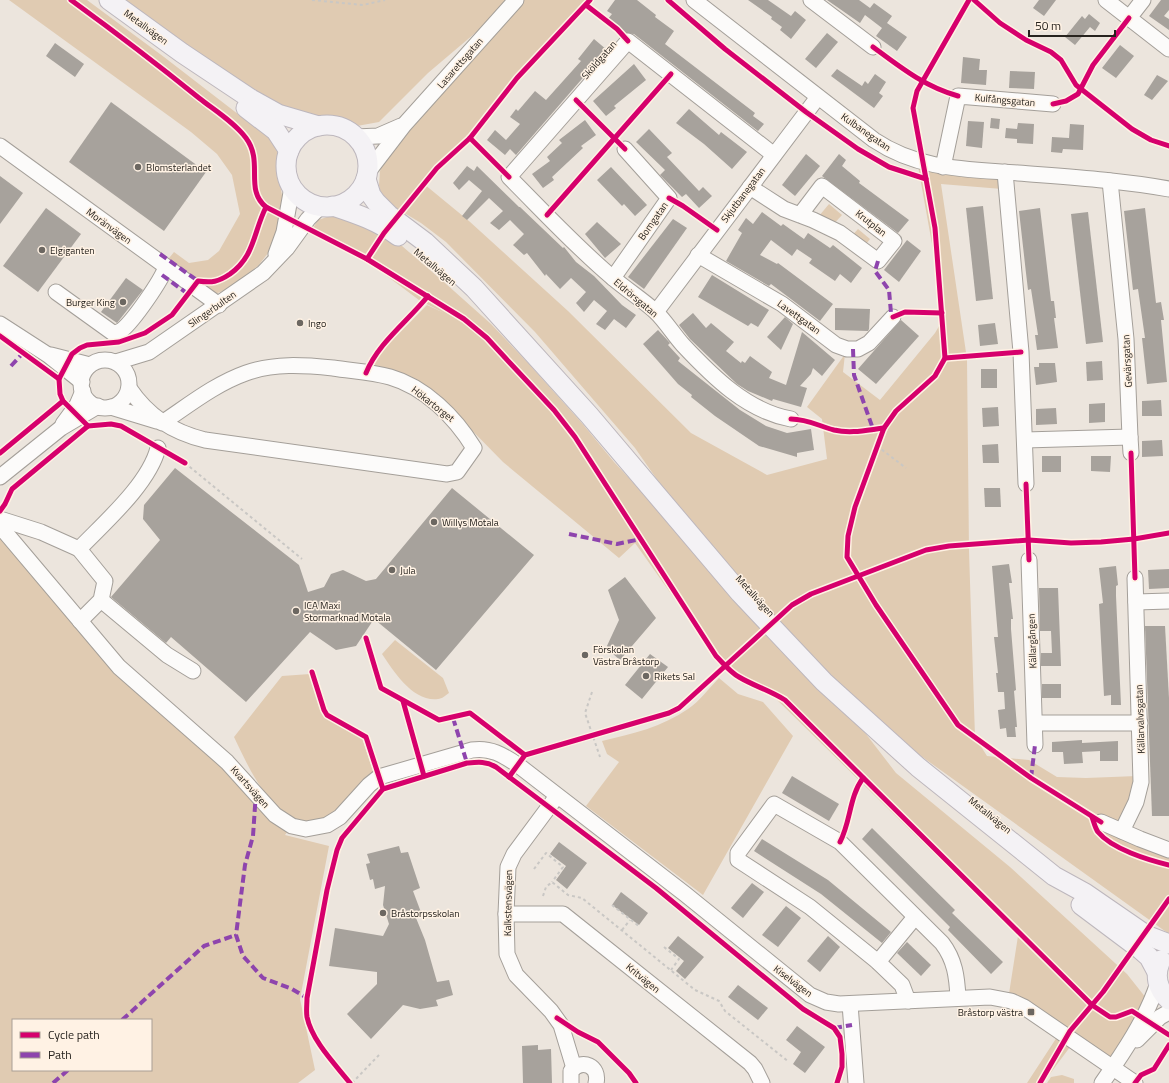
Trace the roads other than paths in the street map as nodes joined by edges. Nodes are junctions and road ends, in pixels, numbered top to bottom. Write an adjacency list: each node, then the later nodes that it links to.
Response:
1 (110, 0): 10 (main road, Metallvägen)
2 (516, 0): 13 (street, Lasarettsgatan)
3 (694, 0): 11 (street, Kulbanegatan)
4 (811, 0): 8 (street)
5 (1106, 0): 7 (street)
6 (1143, 0): 7 (street)
7 (1129, 18): 9 (street)
8 (873, 47)
9 (1169, 49)
10 (182, 53): 14 (main road, Metallvägen); 18 (main road, Metallvägen)
11 (818, 97): 19 (street, Skjutbanegatan); 20 (street, Kulbanegatan)
12 (1053, 104): 20 (street, Kulfångsgatan)
13 (404, 125): 15 (street, Lasarettsgatan); 22 (street, Lasarettsgatan)
14 (318, 126): 15 (main road); 18 (main road)
15 (356, 137): 22 (main road)
16 (0, 146): 32 (street, Moränvägen)
17 (625, 149): 33 (street, Bomgatan)
18 (289, 151): 25 (main road)
19 (774, 155): 23 (street, Sköldgatan); 26 (street, Skjutbanegatan)
20 (943, 167): 21 (street, Kulbanegatan)
21 (1005, 172): 24 (street, Kulbanegatan); 51 (street)
22 (367, 175): 28 (main road); 39 (main road, Metallvägen)
23 (509, 177): 33 (street, Eldrörsgatan)
24 (1110, 181): 27 (street, Kulbanegatan); 50 (street, Gevärsgatan)
25 (292, 187): 28 (main road); 31 (street, Slingerbulten)
26 (750, 187): 29 (street, Krutplan); 30 (street, Skjutbanegatan)
27 (1169, 189)
28 (327, 206): 31 (street, Slingerbulten); 39 (main road, Metallvägen)
29 (800, 215): 29 (street, Krutplan)
30 (698, 255): 36 (street, Skjutbanegatan); 37 (street, Lavettgatan)
31 (272, 262): 35 (street, Slingerbulten)
32 (166, 267): 34 (street); 35 (street, Moränvägen)
33 (613, 278): 36 (street, Eldrörsgatan)
34 (56, 292)
35 (218, 305): 40 (street, Slingerbulten)
36 (656, 312): 47 (street, Eldrörsgatan)
37 (894, 317)
38 (0, 324): 41 (street)
39 (526, 344): 73 (main road, Metallvägen)
40 (149, 352): 42 (street, Slingerbulten); 44 (street, Slingerbulten)
41 (48, 355): 43 (street); 45 (street)
42 (116, 362): 43 (street); 44 (street)
43 (90, 365): 45 (street)
44 (129, 384): 46 (street); 48 (street, Hökartorget)
45 (82, 386): 46 (street); 49 (street)
46 (105, 407): 48 (street, Hökartorget); 49 (street)
47 (791, 419)
48 (162, 423): 48 (street, Hökartorget)
49 (61, 428): 54 (street)
50 (1130, 437): 51 (street); 53 (street, Gevärsgatan)
51 (1025, 440): 55 (street)
52 (158, 448): 58 (street)
53 (1131, 452)
54 (0, 477)
55 (1026, 484)
56 (0, 519): 58 (street)
57 (0, 526): 64 (street, Kvartsvägen)
58 (79, 549): 61 (street)
59 (1029, 560): 66 (street, Källargången)
60 (1135, 578): 63 (street, Källarvalvsgatan)
61 (102, 600): 64 (street); 65 (street)
62 (1169, 601): 63 (street)
63 (1136, 602): 67 (street, Källarvalvsgatan)
64 (80, 621): 69 (street, Kvartsvägen)
65 (193, 671)
66 (1035, 723): 67 (street); 68 (street, Källargången)
67 (1140, 723): 71 (street, Källarvalvsgatan)
68 (1035, 745)
69 (558, 796): 74 (street, Kalkstensvägen); 83 (street, Kiselvägen)
70 (1101, 822): 71 (street)
71 (1122, 831): 72 (street)
72 (1169, 850)
73 (1054, 876): 76 (main road, Metallvägen); 79 (main road, Metallvägen)
74 (506, 914): 86 (street, Kalkstensvägen); 90 (street, Kritvägen)
75 (915, 917): 78 (street); 78 (street); 80 (street)
76 (1169, 944)
77 (1169, 950): 79 (main road)
78 (878, 962): 82 (street)
79 (1157, 977): 81 (main road, Metallvägen); 85 (street)
80 (958, 998): 82 (street, Kiselvägen); 87 (street, Kiselvägen)
81 (1169, 1000)
82 (908, 1001): 83 (street, Kiselvägen)
83 (850, 1004): 91 (street)
84 (1169, 1012): 85 (street)
85 (1122, 1056): 87 (street)
86 (574, 1068): 88 (street); 89 (street)
87 (1113, 1068): 92 (street); 93 (street, Kiselvägen)
88 (571, 1083)
89 (596, 1083)
90 (762, 1083)
91 (856, 1083)
92 (1102, 1083)
93 (1135, 1083)

